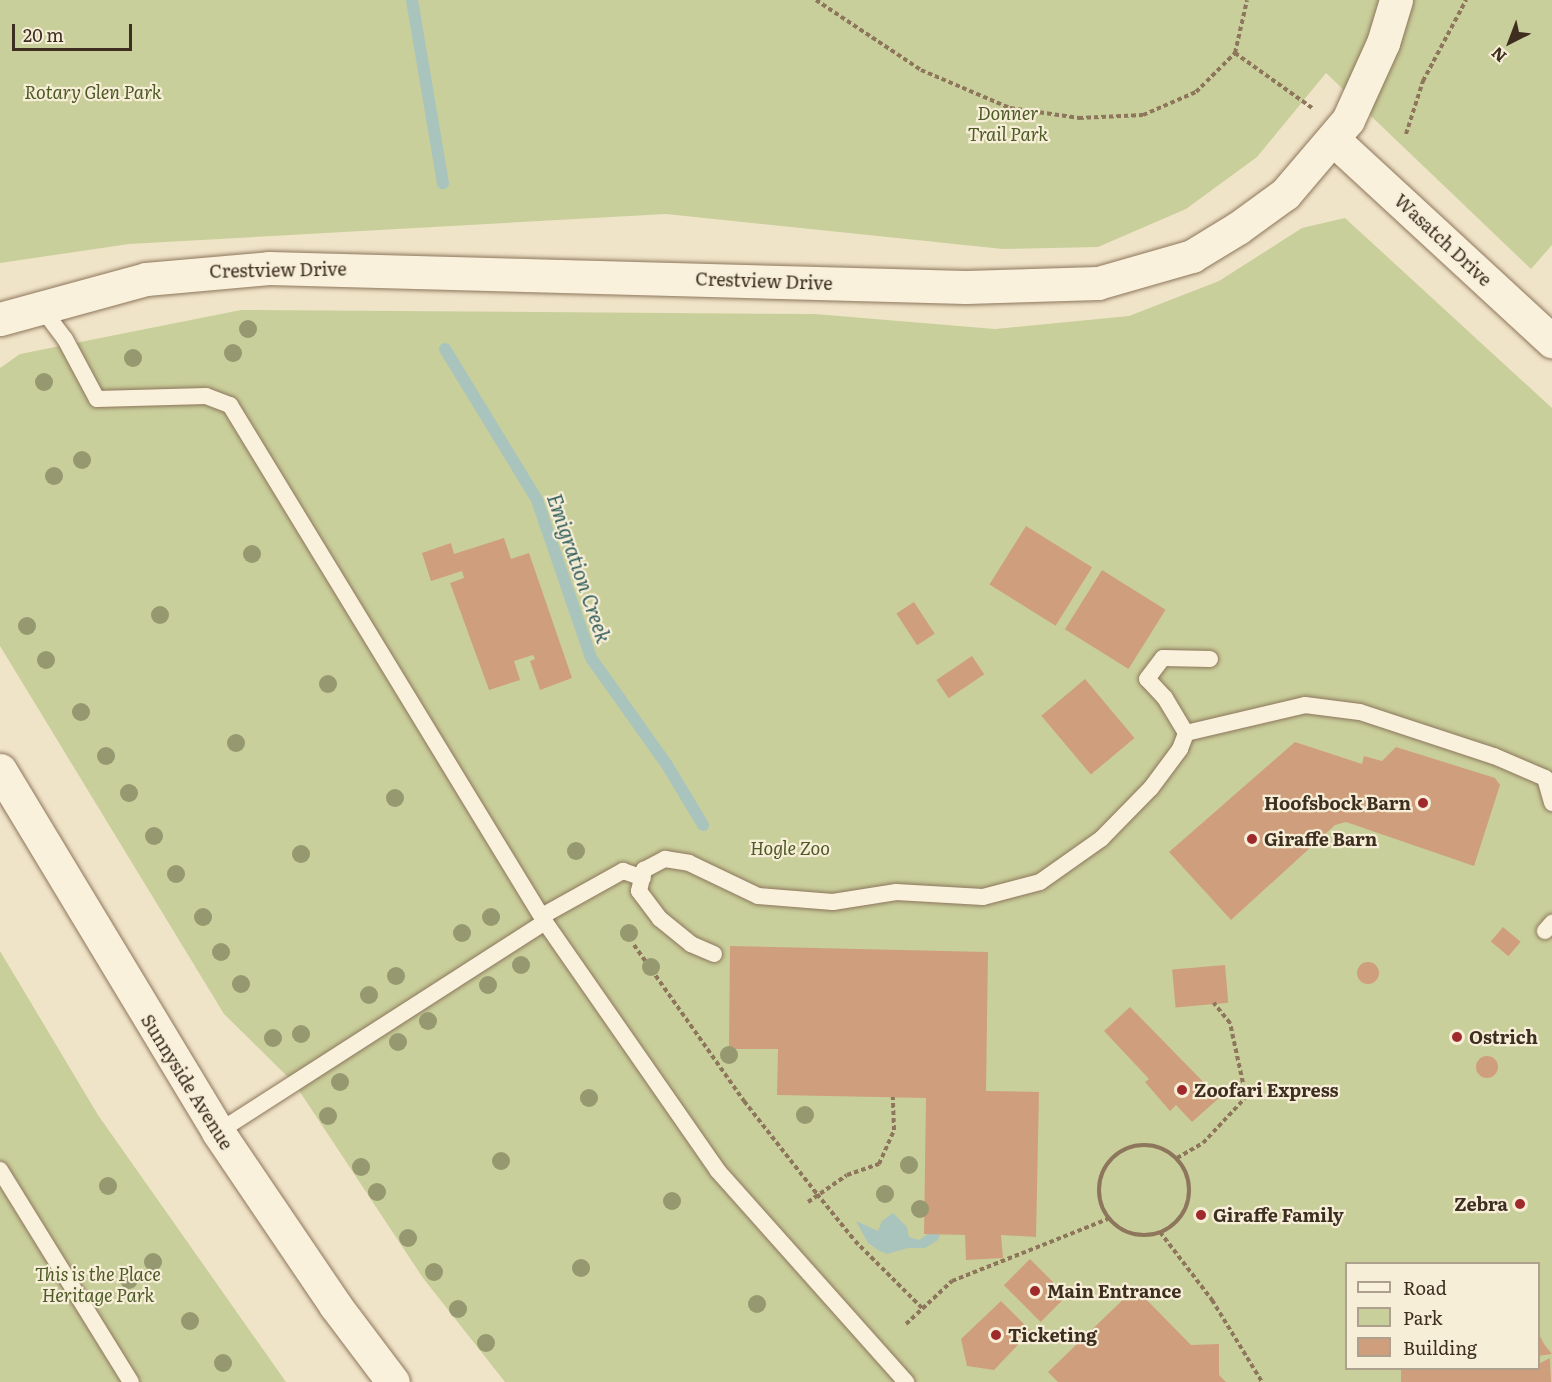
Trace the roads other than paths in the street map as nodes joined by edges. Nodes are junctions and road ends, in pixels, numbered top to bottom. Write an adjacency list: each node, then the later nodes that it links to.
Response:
1 (1396, 0): 2 (street, Crestview Drive)
2 (1334, 140): 3 (street, Crestview Drive); 5 (street, Wasatch Drive)
3 (40, 305): 4 (street, Crestview Drive); 12 (lane)
4 (0, 319)
5 (1552, 341)
6 (1210, 659): 7 (lane)
7 (1186, 733): 9 (lane); 11 (lane)
8 (0, 770): 14 (street, Sunnyside Avenue)
9 (1549, 779): 10 (lane)
10 (1552, 803)
11 (643, 878): 12 (lane); 13 (lane)
12 (543, 919): 14 (lane); 18 (lane)
13 (714, 954)
14 (218, 1132): 17 (street, Sunnyside Avenue)
15 (0, 1170): 16 (lane)
16 (131, 1382)
17 (393, 1382)
18 (906, 1382)

